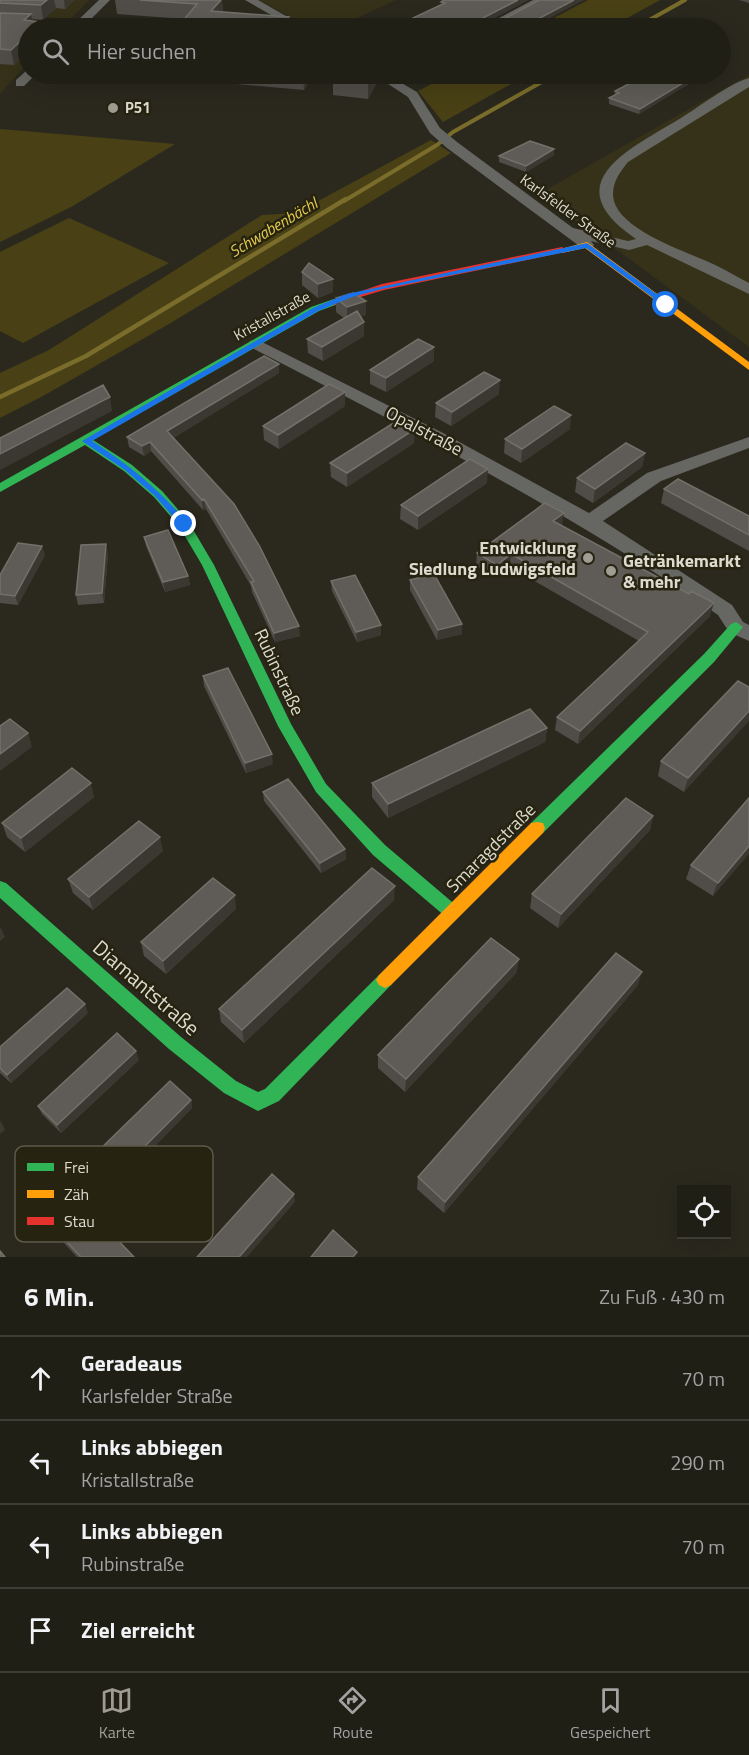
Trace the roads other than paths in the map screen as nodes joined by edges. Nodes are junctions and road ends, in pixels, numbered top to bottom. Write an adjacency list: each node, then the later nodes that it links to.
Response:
1 (105, 0): 4 (street)
2 (250, 0): 5 (street)
3 (541, 0): 6 (street)
4 (86, 18)
5 (283, 18)
6 (506, 18)
7 (0, 22): 8 (street)
8 (18, 23)
9 (749, 82): 12 (street)
10 (400, 84): 11 (street, Karlsfelder Straße)
11 (568, 231): 12 (street); 13 (street, Karlsfelder Straße)
12 (647, 240): 14 (street)
13 (587, 245): 15 (street, Kristallstraße); 16 (street, Karlsfelder Straße)
14 (749, 289)
15 (256, 344): 17 (street, Kristallstraße); 20 (street, Opalstraße)
16 (749, 367)
17 (87, 441): 19 (street, Kristallstraße); 23 (street, Rubinstraße)
18 (749, 442): 20 (street)
19 (0, 488)
20 (590, 521): 21 (street, Opalstraße)
21 (742, 630): 23 (street, Smaragdstraße)
22 (0, 888): 24 (street, Diamantstraße)
23 (452, 912): 24 (street, Smaragdstraße)
24 (272, 1095)

